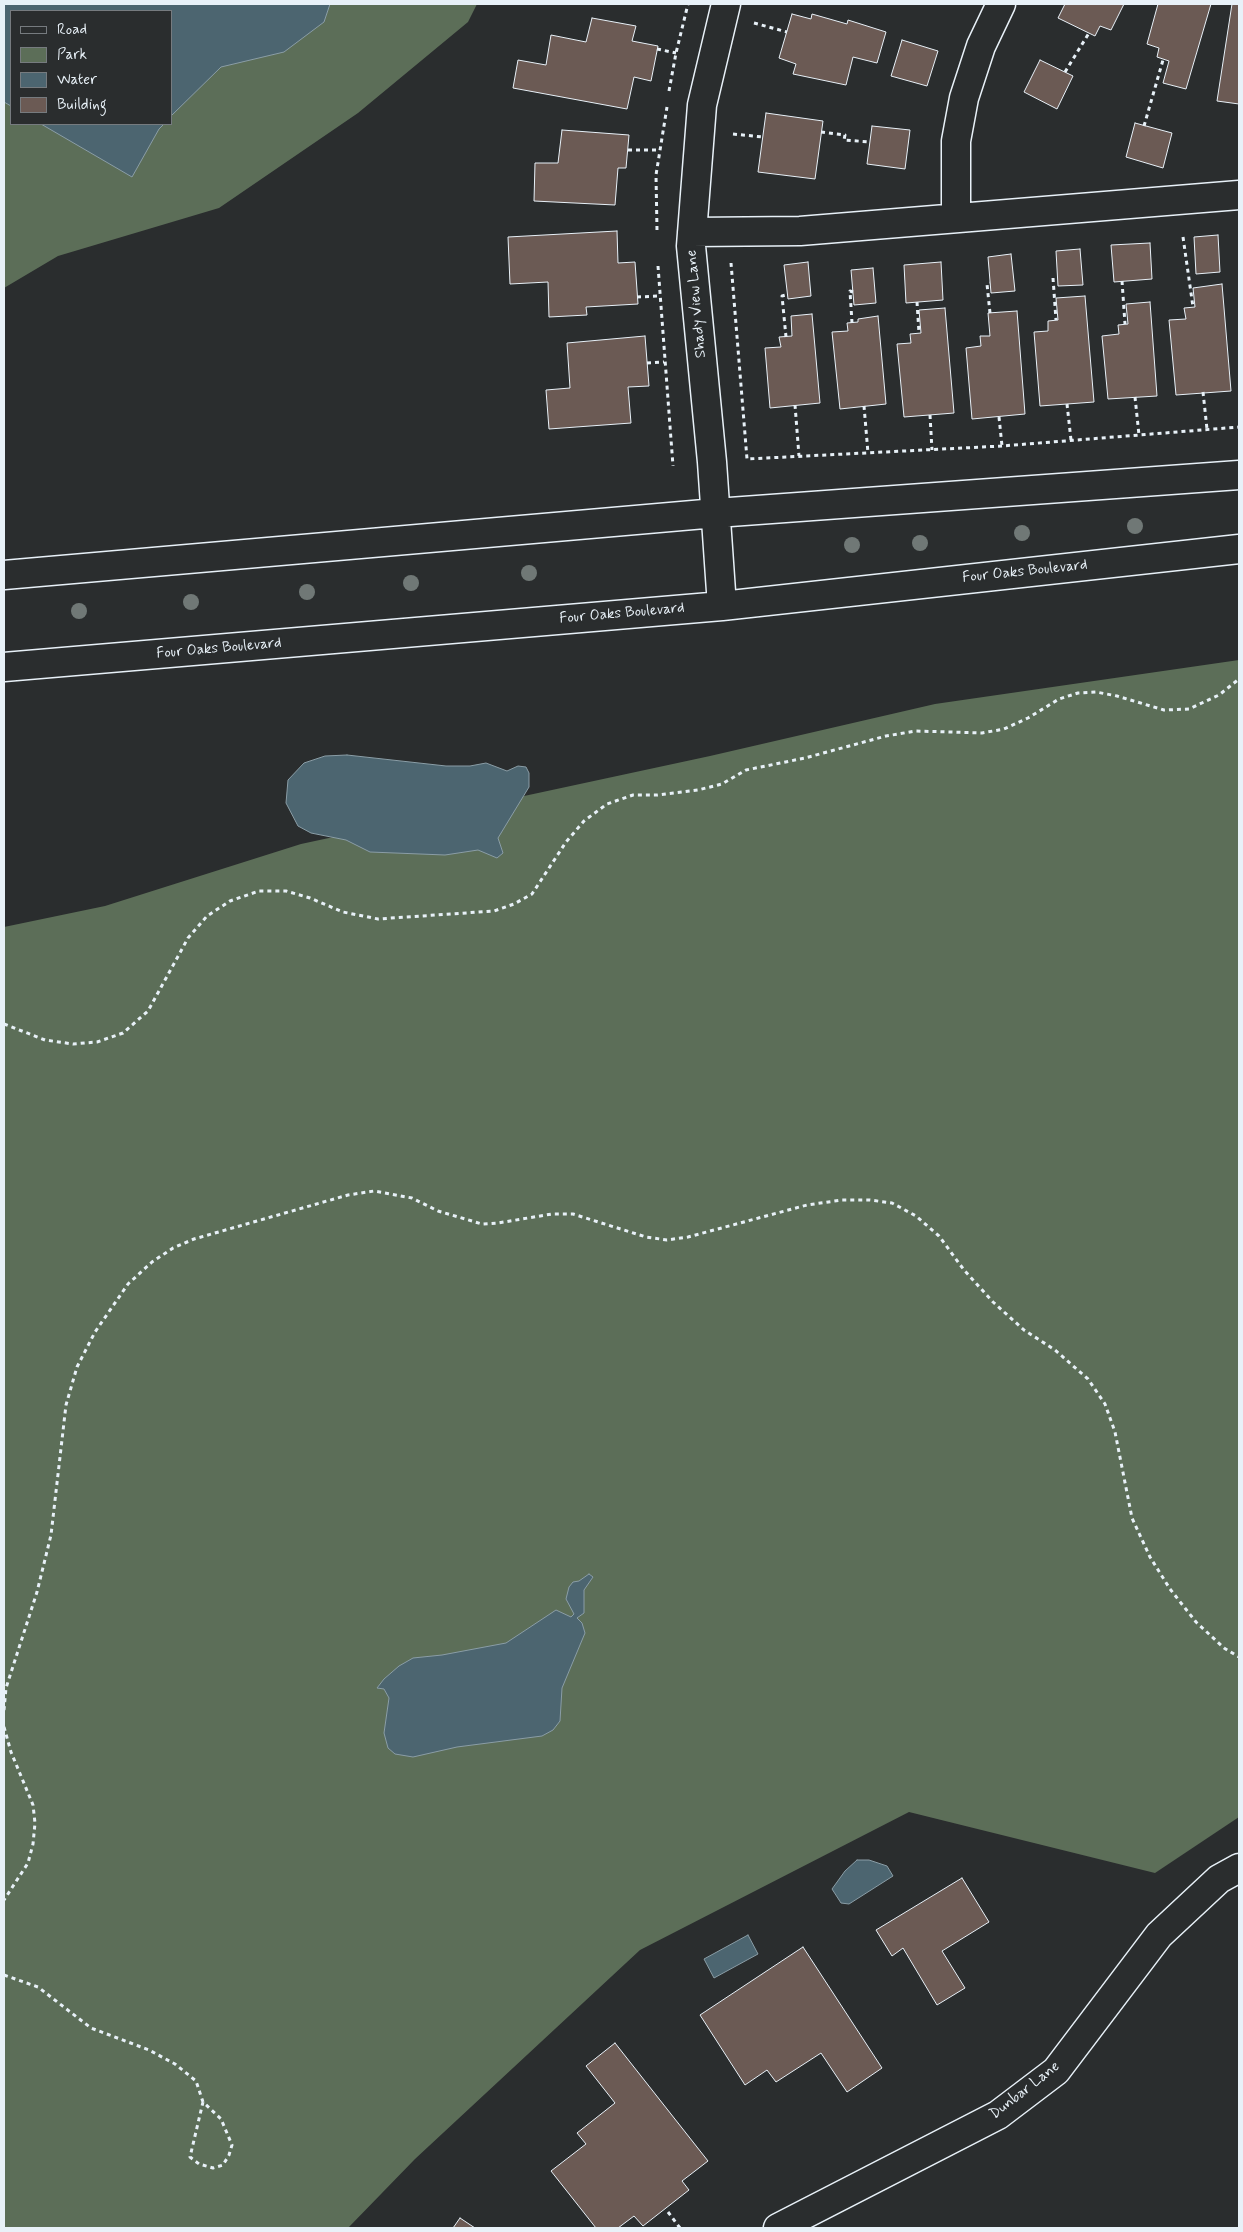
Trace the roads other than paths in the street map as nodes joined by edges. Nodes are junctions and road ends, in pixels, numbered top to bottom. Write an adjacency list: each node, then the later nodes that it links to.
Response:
1 (726, 4): 5 (street, Shady View Lane)
2 (1001, 4): 4 (street)
3 (1239, 195): 4 (street)
4 (956, 218): 5 (street)
5 (692, 232): 7 (street, Shady View Lane)
6 (1239, 475): 7 (street)
7 (716, 512): 9 (street); 10 (street, Shady View Lane)
8 (1239, 549): 10 (street, Four Oaks Boulevard)
9 (4, 575)
10 (722, 606): 11 (street, Four Oaks Boulevard)
11 (4, 667)
12 (1239, 1868): 13 (street, Dunbar Lane)
13 (778, 2228)

